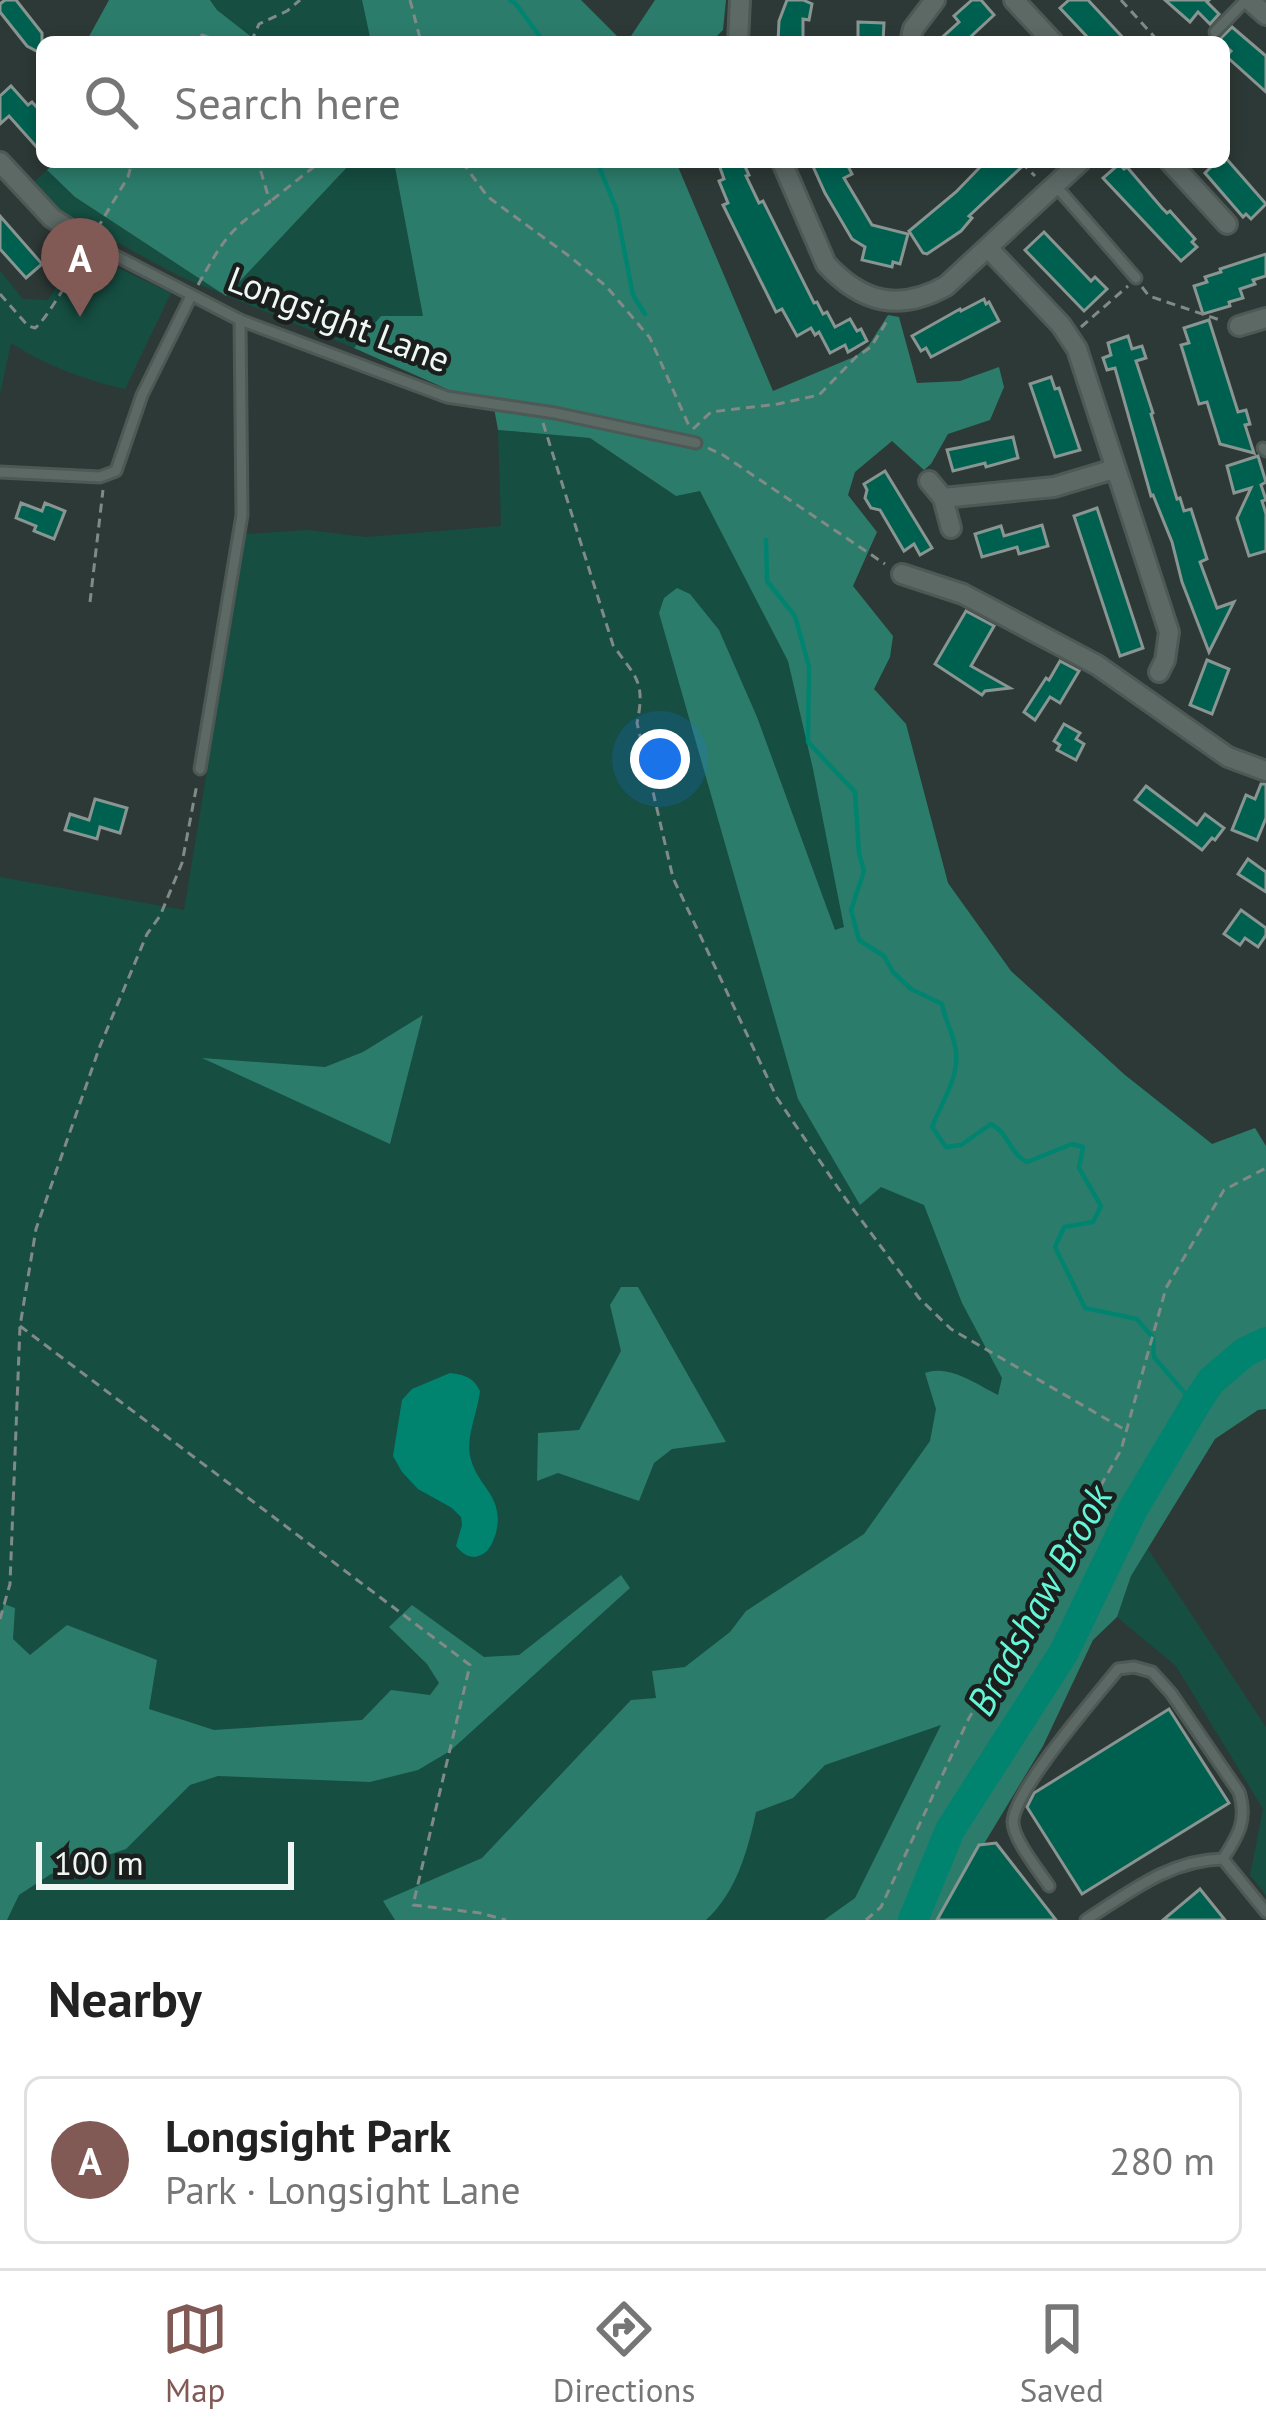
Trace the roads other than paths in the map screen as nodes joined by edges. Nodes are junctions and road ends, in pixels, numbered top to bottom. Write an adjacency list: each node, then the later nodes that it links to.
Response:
1 (740, 0): 7 (street)
2 (935, 0): 8 (street)
3 (1248, 0): 5 (street); 6 (lane)
4 (1018, 2): 9 (street)
5 (1266, 15)
6 (1215, 32)
7 (738, 36)
8 (912, 36)
9 (1048, 36)
10 (0, 162): 16 (street, Longsight Lane)
11 (785, 168): 17 (street)
12 (1074, 168): 14 (street)
13 (1175, 168): 15 (street)
14 (1052, 188): 17 (street); 18 (lane)
15 (1214, 217)
16 (89, 242): 19 (lane, Longsight Lane)
17 (988, 248): 24 (street)
18 (1136, 278)
19 (191, 296): 20 (lane, Longsight Lane); 25 (lane)
20 (240, 320): 23 (lane, Longsight Lane); 31 (lane)
21 (1254, 322): 22 (street)
22 (1263, 342)
23 (696, 443)
24 (1114, 469): 27 (street); 30 (street)
25 (0, 472)
26 (929, 481): 27 (street)
27 (943, 498): 28 (street)
28 (951, 528)
29 (902, 574): 32 (street)
30 (1167, 665)
31 (200, 769)
32 (1266, 770)
33 (1223, 1859): 34 (lane); 35 (lane); 36 (lane)
34 (1049, 1886)
35 (1266, 1912)
36 (1086, 1920)

